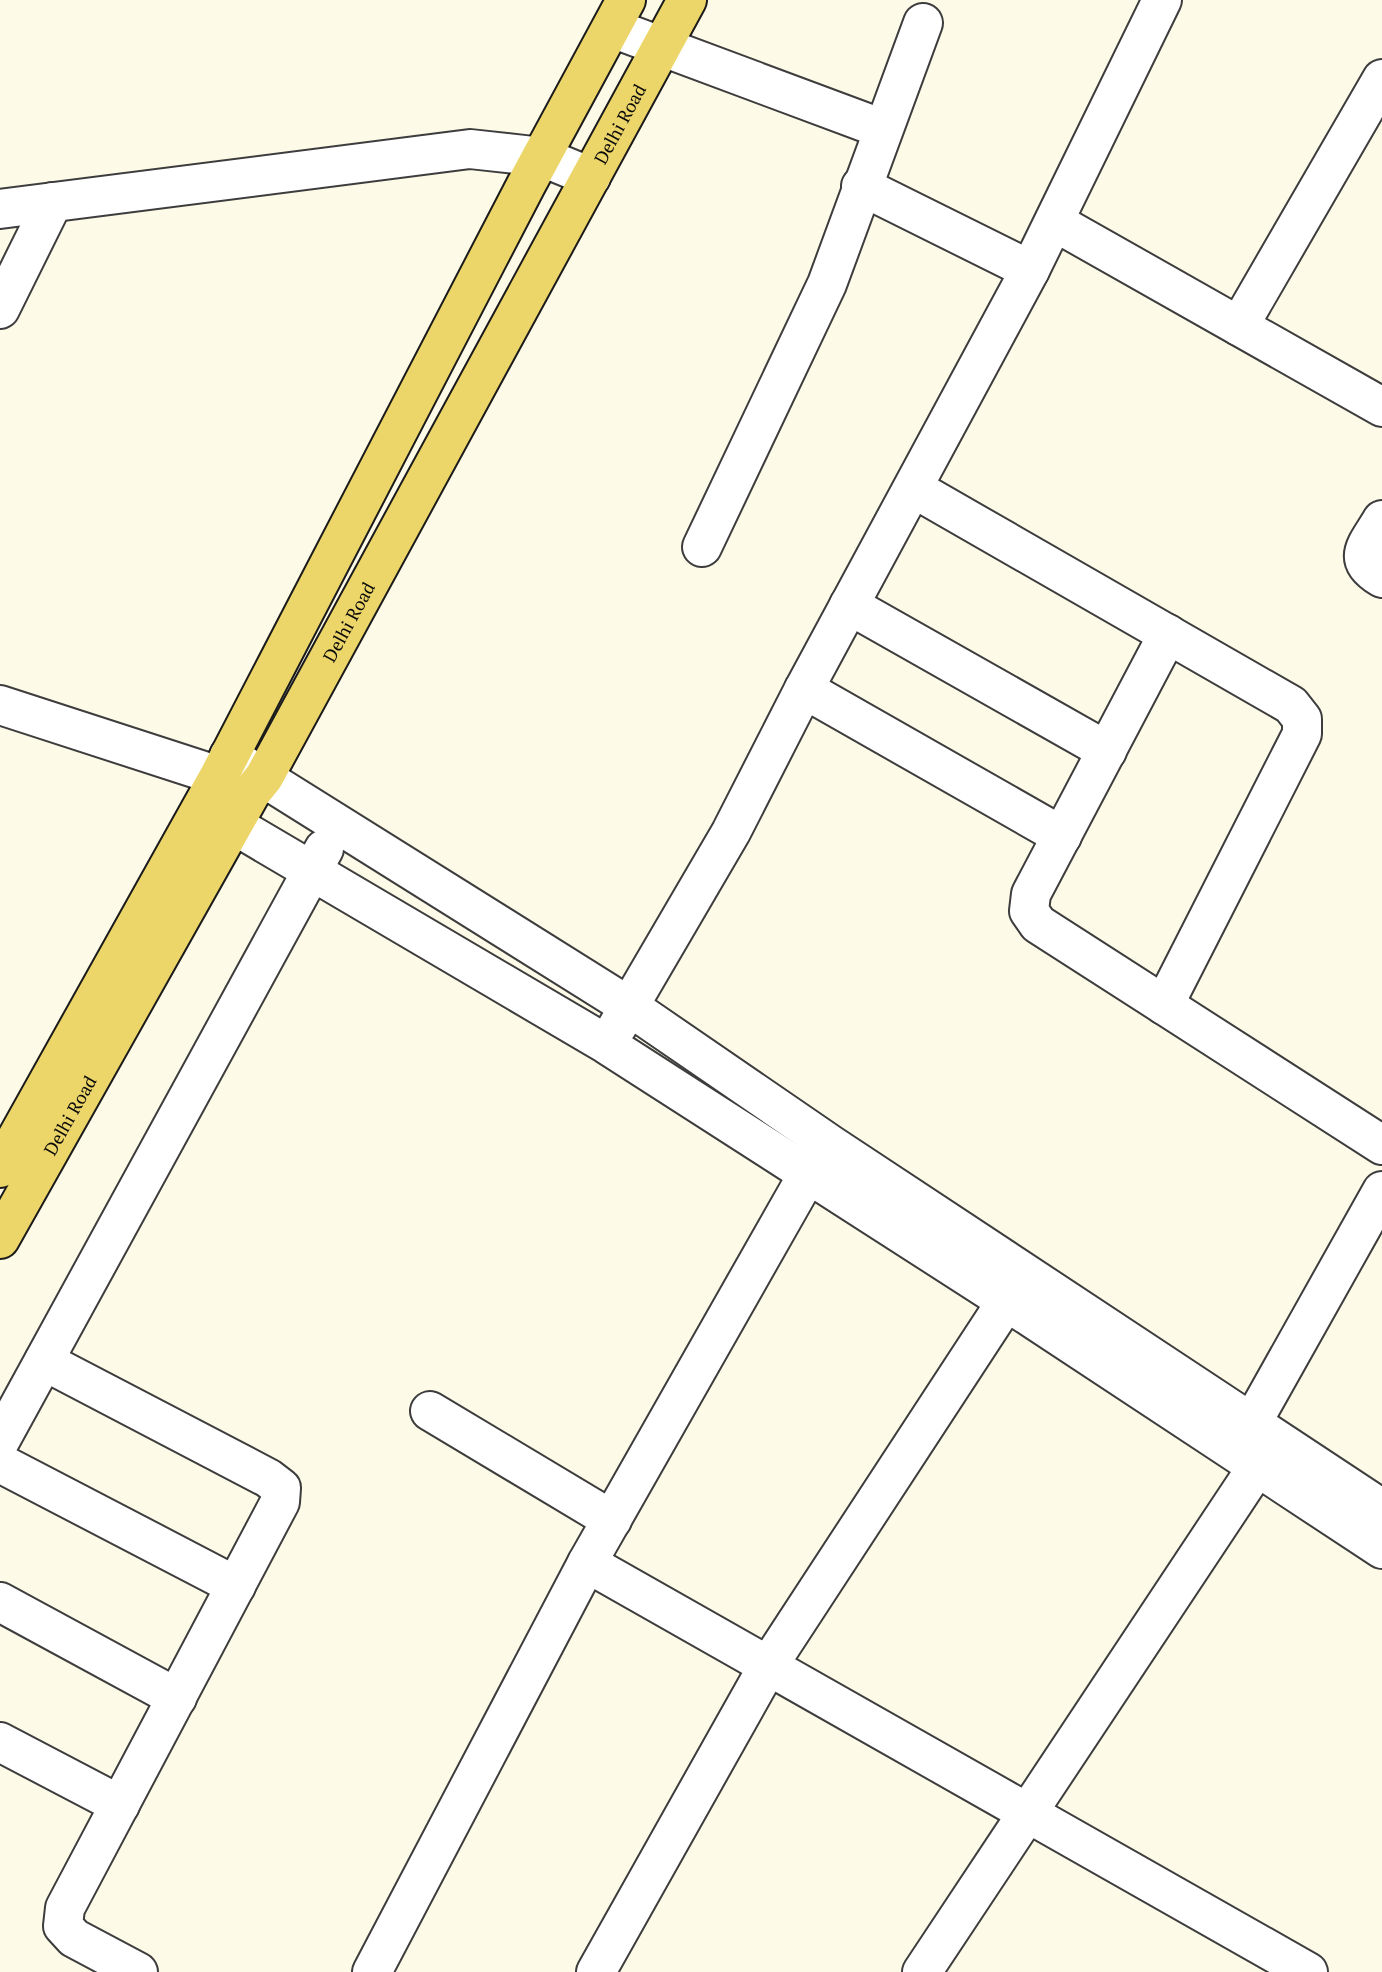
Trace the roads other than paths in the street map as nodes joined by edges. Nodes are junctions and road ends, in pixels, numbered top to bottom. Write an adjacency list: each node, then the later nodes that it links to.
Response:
1 (687, 0): 5 (main road, Delhi Road)
2 (1162, 0): 13 (street)
3 (619, 14): 5 (street); 8 (main road)
4 (923, 23): 7 (street)
5 (662, 47): 7 (street); 9 (main road, Delhi Road)
6 (1382, 79): 16 (street)
7 (883, 129): 10 (street)
8 (542, 157): 9 (street); 11 (street); 27 (main road)
9 (591, 177): 27 (main road, Delhi Road)
10 (862, 186): 14 (street); 20 (street)
11 (53, 202): 12 (street); 15 (street)
12 (0, 209)
13 (1055, 222): 14 (street); 16 (street)
14 (1030, 271): 18 (street)
15 (0, 309)
16 (1239, 326): 17 (street)
17 (1382, 407)
18 (913, 488): 22 (street); 23 (street)
19 (1382, 520): 21 (street)
20 (702, 547)
21 (1382, 578)
22 (849, 605): 24 (street); 26 (street)
23 (1168, 634): 26 (street); 31 (street)
24 (804, 689): 29 (street); 32 (street)
25 (0, 705): 27 (street)
26 (1107, 751): 29 (street)
27 (233, 789): 28 (street); 30 (street); 36 (main road); 38 (main road, Delhi Road)
28 (335, 825): 30 (street); 32 (street)
29 (1062, 836): 31 (street)
30 (314, 872): 33 (street); 40 (street)
31 (1164, 1005): 34 (street)
32 (630, 1007): 33 (street); 35 (street)
33 (606, 1044): 35 (street)
34 (1382, 1145)
35 (820, 1159): 39 (street); 46 (street)
36 (0, 1168)
37 (1382, 1191): 43 (street)
38 (0, 1239)
39 (1015, 1287): 43 (street); 51 (street)
40 (44, 1361): 42 (street); 49 (street)
41 (430, 1411): 46 (street)
42 (0, 1441)
43 (1255, 1446): 45 (street); 47 (street); 55 (street)
44 (0, 1463): 49 (street)
45 (1382, 1509)
46 (612, 1520): 48 (street)
47 (1382, 1549)
48 (587, 1563): 51 (street); 57 (street)
49 (236, 1586): 52 (street)
50 (0, 1602): 52 (street)
51 (768, 1667): 55 (street); 58 (street)
52 (177, 1698): 54 (street)
53 (0, 1742): 54 (street)
54 (120, 1805): 56 (street)
55 (1030, 1813): 59 (street); 60 (street)
56 (138, 1972)
57 (372, 1972)
58 (596, 1972)
59 (922, 1972)
60 (1308, 1972)

